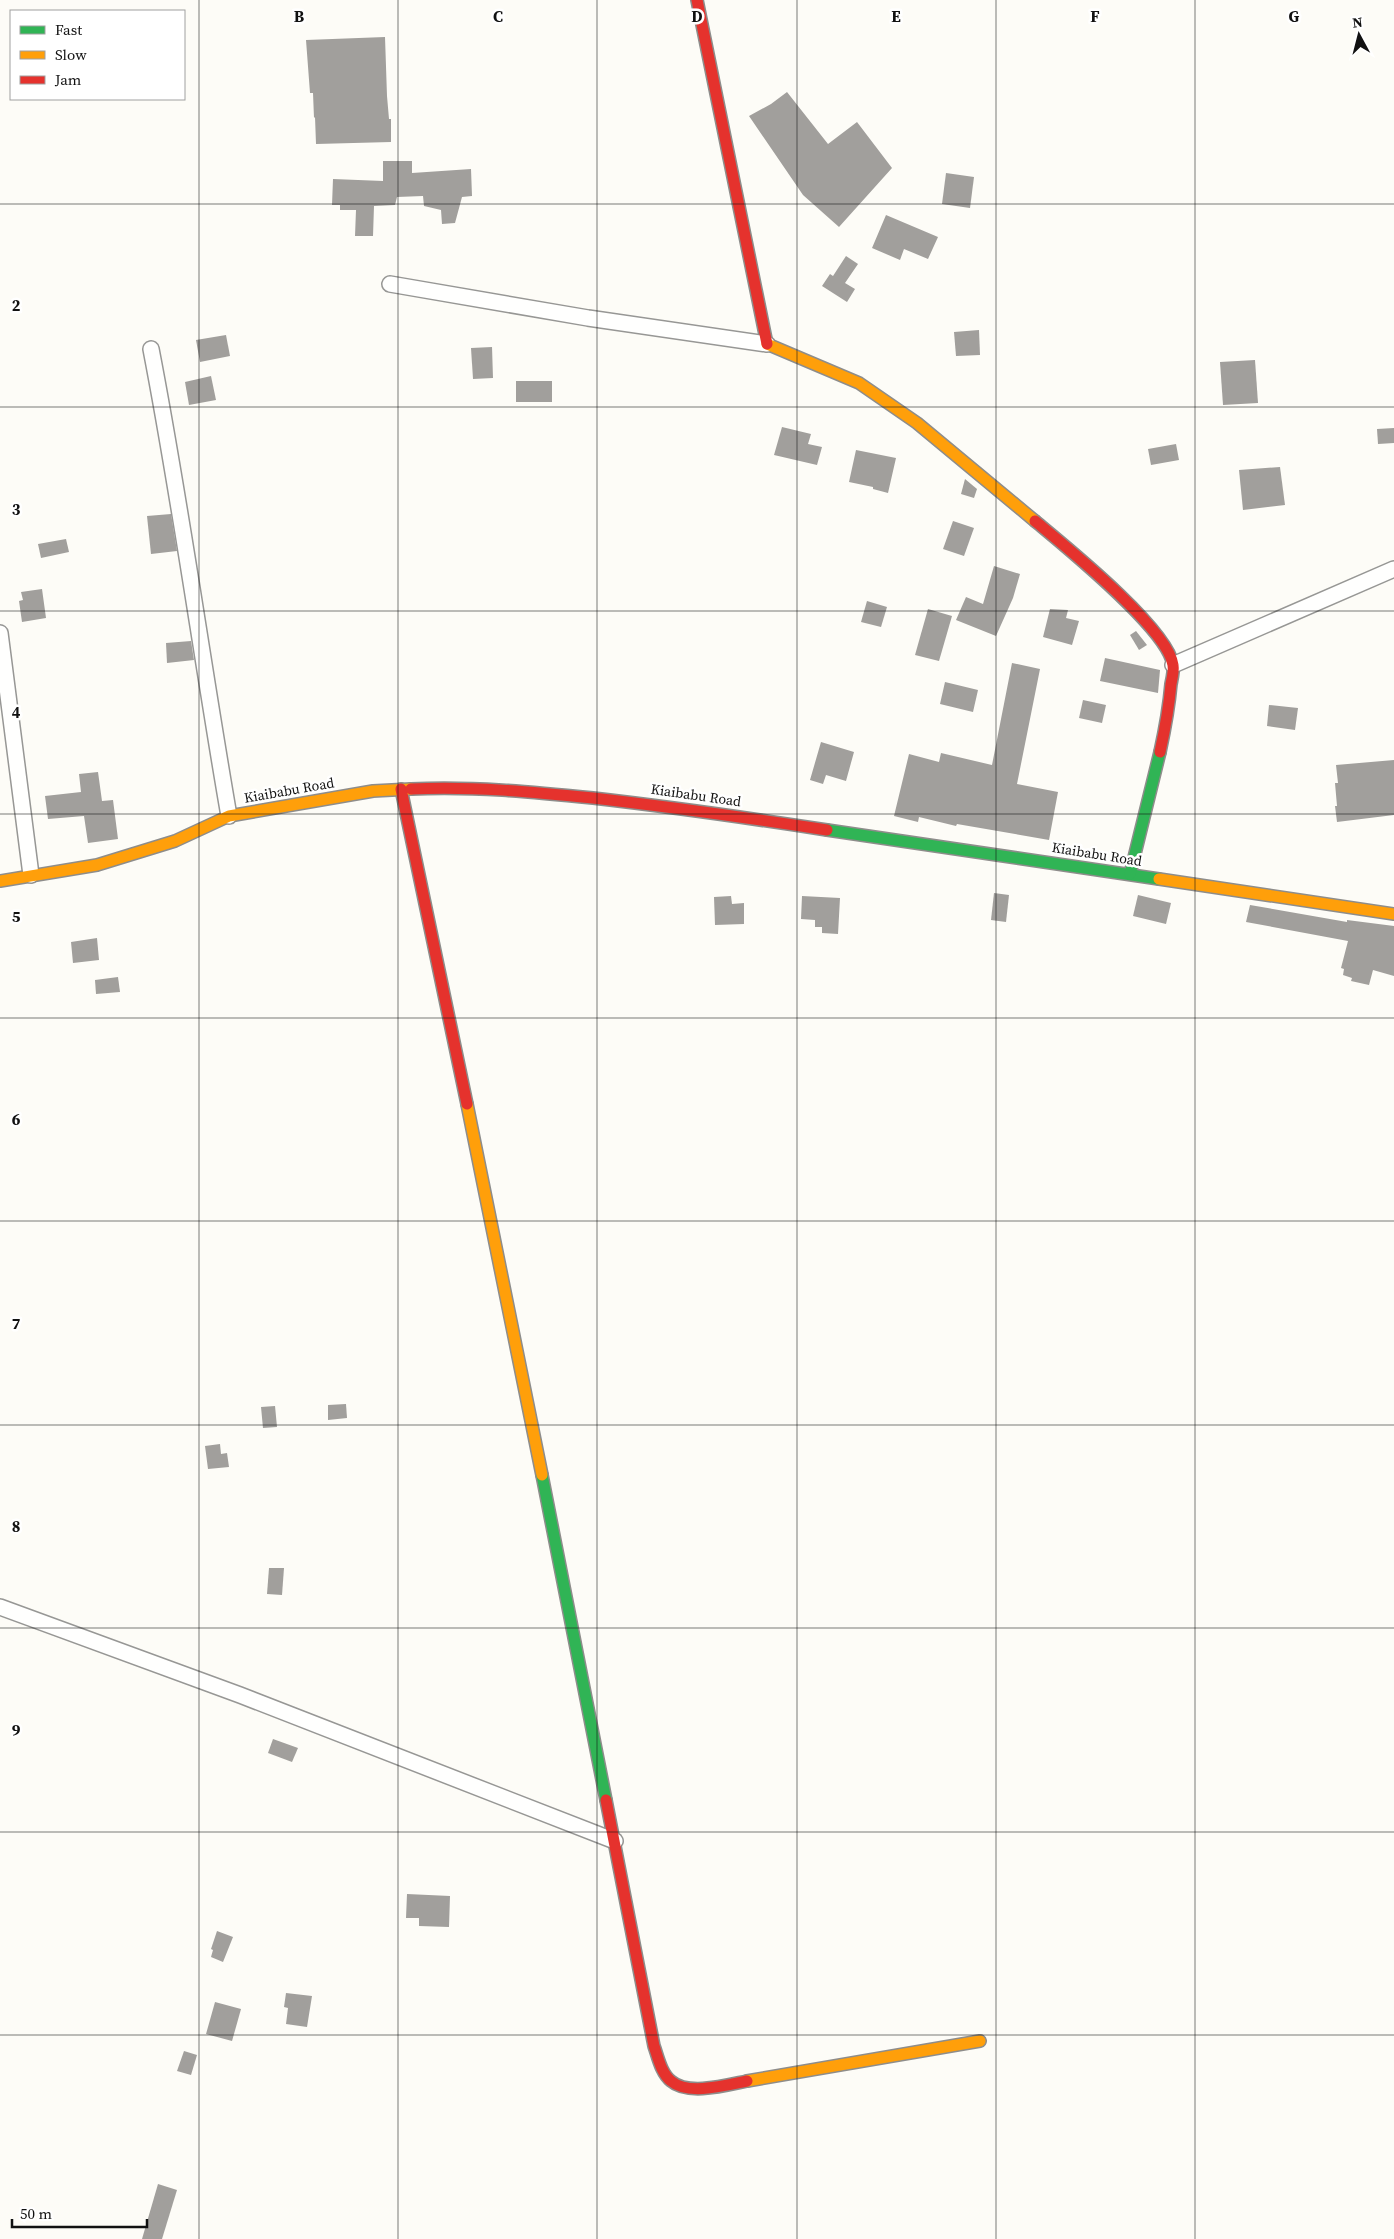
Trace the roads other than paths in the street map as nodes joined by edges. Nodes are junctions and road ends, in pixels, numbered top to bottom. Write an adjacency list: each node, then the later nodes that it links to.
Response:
1 (698, 0): 3 (street)
2 (390, 284): 3 (street)
3 (767, 344): 7 (street)
4 (151, 349): 9 (street)
5 (1394, 569): 7 (street)
6 (0, 633): 11 (street)
7 (1173, 665): 10 (street)
8 (401, 789): 9 (street, Kiaibabu Road); 10 (street, Kiaibabu Road); 15 (street)
9 (229, 816): 11 (street, Kiaibabu Road)
10 (1130, 874): 13 (street, Kiaibabu Road)
11 (32, 875): 12 (street, Kiaibabu Road)
12 (0, 881)
13 (1394, 914)
14 (0, 1608): 15 (street)
15 (616, 1841): 16 (street)
16 (980, 2042)

